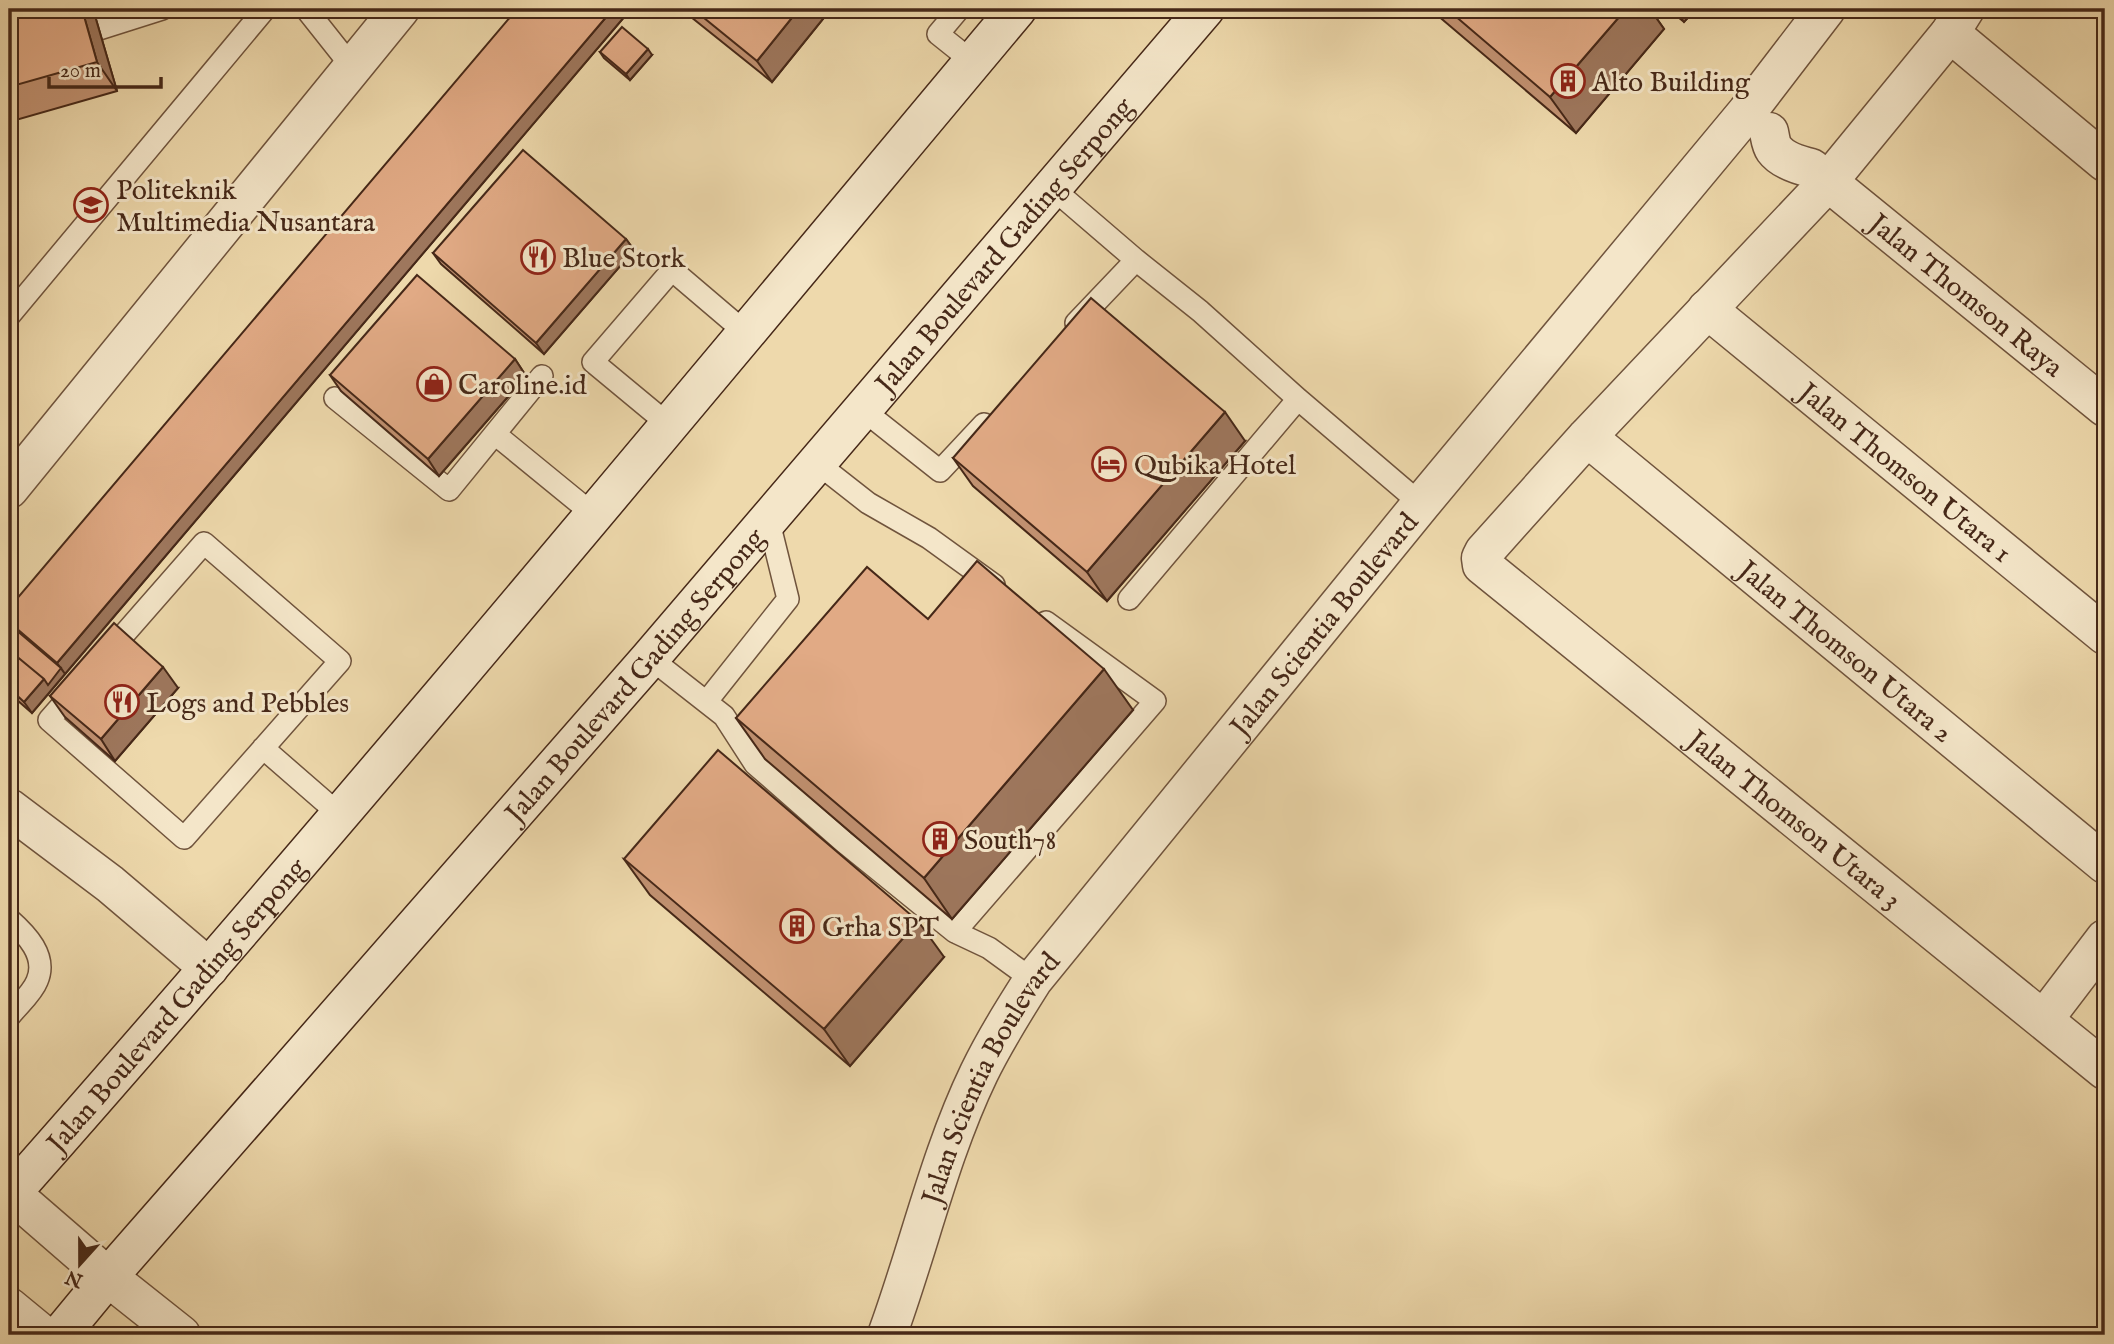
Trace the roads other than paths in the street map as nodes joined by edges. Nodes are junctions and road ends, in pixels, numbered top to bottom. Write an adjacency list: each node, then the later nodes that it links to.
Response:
1 (162, 9): 10 (lane)
2 (265, 9): 19 (lane)
3 (306, 9): 12 (lane)
4 (400, 9): 12 (street)
5 (959, 9): 11 (lane)
6 (1017, 9): 11 (street, Jalan Boulevard Gading Serpong)
7 (1205, 9): 16 (street, Jalan Boulevard Gading Serpong)
8 (1826, 9): 13 (street, Jalan Scientia Boulevard)
9 (1957, 21): 14 (street); 15 (street)
10 (99, 29)
11 (973, 62): 20 (street, Jalan Boulevard Gading Serpong)
12 (352, 68): 32 (street)
13 (1758, 122): 15 (street, Jalan Thomson Raya); 33 (street, Jalan Scientia Boulevard)
14 (2105, 162)
15 (1819, 175): 18 (street); 25 (street, Jalan Thomson Raya)
16 (1051, 187): 17 (lane); 26 (street, Jalan Boulevard Gading Serpong)
17 (1136, 260): 21 (lane); 24 (lane)
18 (1707, 309): 30 (street); 39 (street, Jalan Thomson Utara 1)
19 (9, 316)
20 (746, 332): 28 (street, Jalan Boulevard Gading Serpong); 28 (lane)
21 (1066, 335)
22 (542, 376): 29 (lane)
23 (335, 398): 29 (lane)
24 (1298, 399): 33 (lane); 37 (lane)
25 (2105, 407)
26 (863, 410): 27 (lane); 31 (street, Jalan Boulevard Gading Serpong)
27 (996, 411)
28 (669, 425): 34 (street, Jalan Boulevard Gading Serpong)
29 (495, 435): 34 (lane)
30 (1587, 437): 45 (street, Jalan Thomson Utara 2); 52 (street, Jalan Thomson Utara 3)
31 (817, 463): 35 (street, Jalan Boulevard Gading Serpong); 36 (lane)
32 (9, 489)
33 (1422, 504): 50 (street, Jalan Scientia Boulevard)
34 (594, 515): 44 (street, Jalan Boulevard Gading Serpong)
35 (768, 518): 40 (street, Jalan Boulevard Gading Serpong); 41 (lane)
36 (1008, 595)
37 (1129, 599)
38 (1031, 612): 47 (lane)
39 (2105, 635)
40 (650, 658): 41 (lane); 55 (street, Jalan Boulevard Gading Serpong)
41 (707, 701): 47 (lane)
42 (263, 748): 42 (lane); 44 (lane)
43 (9, 808): 49 (street)
44 (340, 815): 49 (street, Jalan Boulevard Gading Serpong)
45 (2105, 864)
46 (9, 919): 51 (lane)
47 (955, 932): 50 (lane)
48 (2105, 939): 52 (street)
49 (209, 968): 54 (street, Jalan Boulevard Gading Serpong)
50 (1033, 980): 56 (street, Jalan Scientia Boulevard)
51 (9, 1017)
52 (2044, 1019): 53 (street, Jalan Thomson Utara 3)
53 (2105, 1070)
54 (10, 1195): 55 (street)
55 (108, 1277): 59 (street, Jalan Boulevard Gading Serpong); 60 (street)
56 (905, 1288): 61 (street, Jalan Scientia Boulevard); 62 (street, Jalan Scientia Boulevard)
57 (9, 1307): 58 (street)
58 (43, 1335)
59 (60, 1335)
60 (181, 1335)
61 (887, 1335)
62 (903, 1335)

